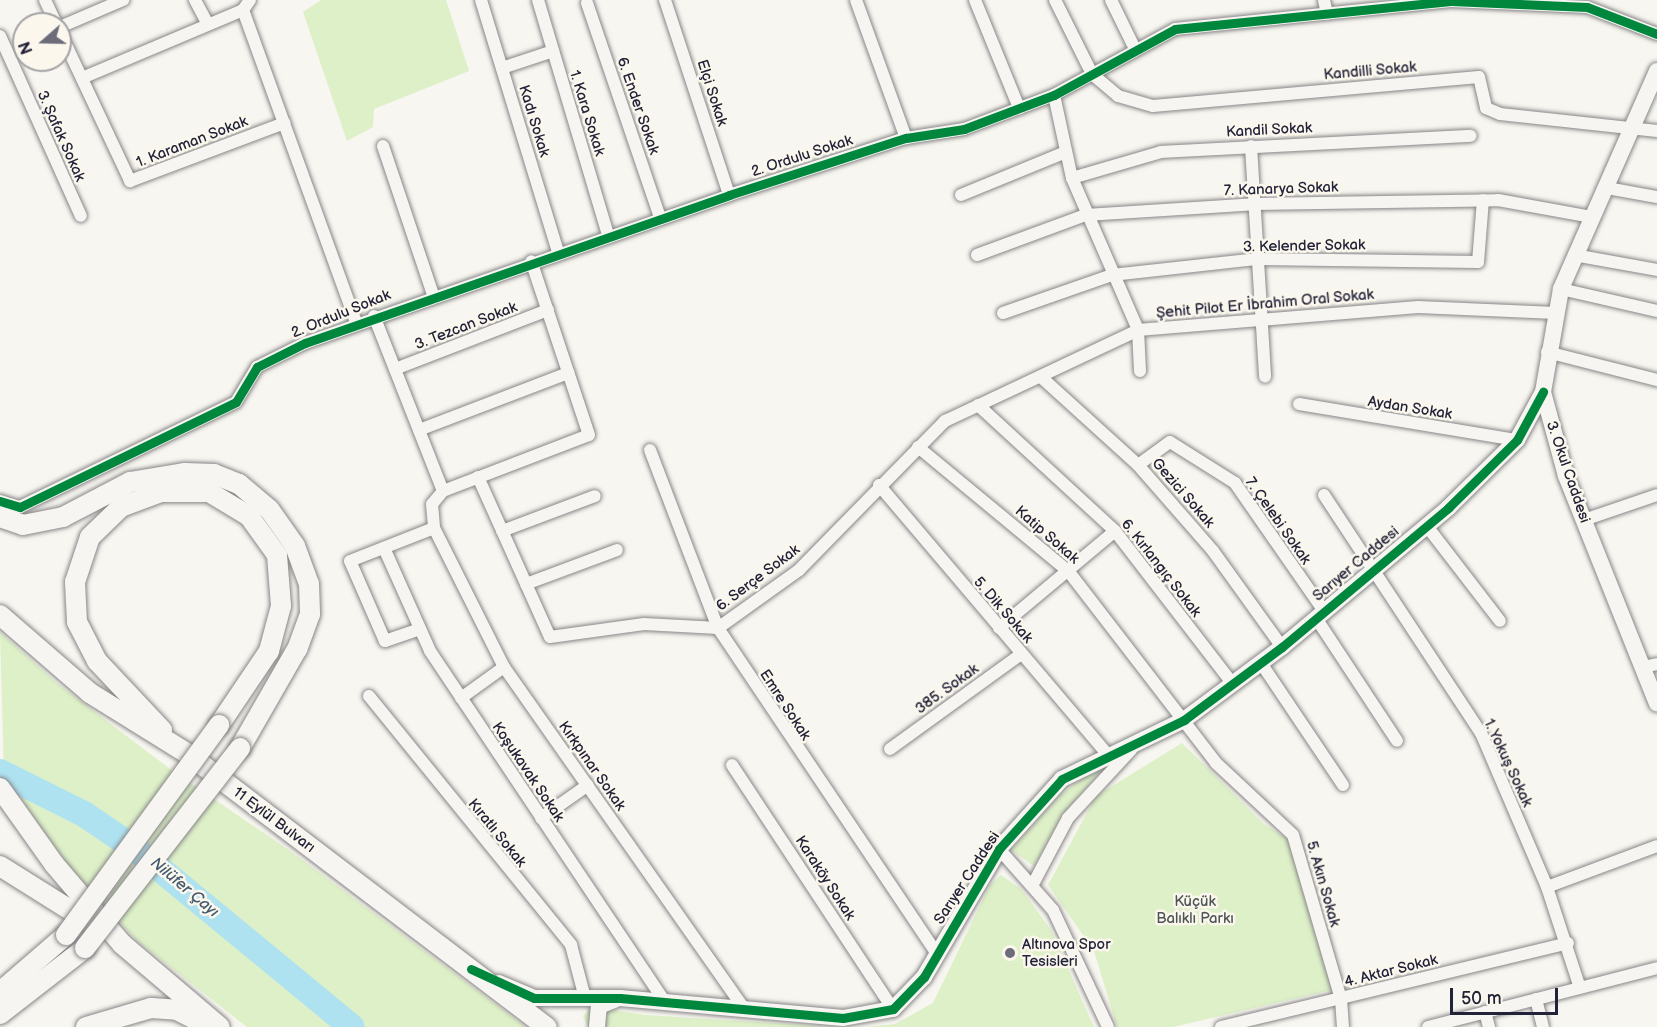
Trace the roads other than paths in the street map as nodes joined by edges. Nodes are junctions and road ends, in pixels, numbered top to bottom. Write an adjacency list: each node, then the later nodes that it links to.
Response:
1 (123, 0): 15 (street)
2 (195, 0): 16 (street)
3 (481, 0): 22 (street, Kadı Sokak)
4 (538, 0): 20 (street, 1. Kara Sokak)
5 (665, 0): 38 (street, Elçi Sokak)
6 (856, 0): 32 (street)
7 (975, 0): 27 (street)
8 (1055, 0): 24 (street)
9 (1110, 0): 19 (street)
10 (1324, 0): 14 (street)
11 (1451, 1): 14 (street, 2. Ordulu Sokak); 17 (street, 2. Ordulu Sokak)
12 (587, 3): 45 (street, 6. Ender Sokak)
13 (247, 5): 16 (street); 28 (street)
14 (1327, 14): 19 (street, 2. Ordulu Sokak)
15 (72, 22)
16 (208, 24): 25 (street)
17 (1657, 34)
18 (0, 36): 44 (street, 3. Şafak Sokak)
19 (1135, 50): 24 (street, 2. Ordulu Sokak)
20 (553, 51): 22 (street); 47 (street, 1. Kara Sokak)
21 (72, 57): 25 (street, 1. Karaman Sokak)
22 (502, 68): 48 (street, Kadı Sokak)
23 (1657, 71): 29 (street, 3. Okul Caddesi)
24 (1092, 74): 26 (street, 2. Ordulu Sokak); 29 (street, Kandilli Sokak)
25 (82, 78): 28 (street, 1. Karaman Sokak)
26 (1054, 94): 27 (street, 2. Ordulu Sokak); 35 (street)
27 (1019, 108): 32 (street, 2. Ordulu Sokak)
28 (284, 123): 63 (street)
29 (1634, 127): 30 (street); 37 (street, 3. Okul Caddesi)
30 (1657, 131)
31 (1471, 136): 34 (street, Kandil Sokak)
32 (906, 138): 38 (street, 2. Ordulu Sokak)
33 (383, 146): 56 (street)
34 (1251, 146): 36 (street, Kandil Sokak); 42 (street)
35 (1066, 152): 36 (street); 39 (street)
36 (1072, 178): 43 (street)
37 (1607, 188): 40 (street); 46 (street, 3. Okul Caddesi)
38 (729, 195): 45 (street, 2. Ordulu Sokak)
39 (961, 195)
40 (1657, 197)
41 (1483, 200): 42 (street, 7. Kanarya Sokak); 46 (street, 7. Kanarya Sokak); 51 (street, 3. Kelender Sokak)
42 (1254, 204): 43 (street, 7. Kanarya Sokak); 51 (street)
43 (1086, 215): 49 (street, 7. Kanarya Sokak); 54 (street)
44 (81, 216)
45 (660, 218): 47 (street, 2. Ordulu Sokak)
46 (1593, 218): 50 (street, 3. Okul Caddesi)
47 (608, 235): 48 (street, 2. Ordulu Sokak)
48 (558, 252): 52 (street, 2. Ordulu Sokak)
49 (977, 255)
50 (1574, 255): 53 (street); 55 (street, 3. Okul Caddesi)
51 (1258, 259): 54 (street, 3. Kelender Sokak); 62 (street)
52 (531, 261): 56 (street, 2. Ordulu Sokak); 57 (street)
53 (1657, 270)
54 (1112, 275): 59 (street, 3. Kelender Sokak); 64 (street)
55 (1561, 289): 58 (street); 60 (street, 3. Okul Caddesi)
56 (434, 295): 61 (street, 2. Ordulu Sokak)
57 (548, 310): 66 (street, 3. Tezcan Sokak); 68 (street)
58 (1657, 311)
59 (1003, 313)
60 (1556, 313): 62 (street, Şehit Pilot Er İbrahim Oral Sokak); 65 (street, 3. Okul Caddesi)
61 (374, 316): 63 (street, 2. Ordulu Sokak); 66 (street)
62 (1262, 317): 64 (street, Şehit Pilot Er İbrahim Oral Sokak); 70 (street)
63 (356, 323): 86 (street, 2. Ordulu Sokak)
64 (1138, 330): 67 (street); 69 (street, Şehit Pilot Er İbrahim Oral Sokak)
65 (1547, 352): 71 (street); 72 (street, 3. Okul Caddesi)
66 (395, 369): 75 (street)
67 (1140, 370)
68 (568, 372): 75 (street); 80 (street)
69 (1041, 377): 74 (street, Şehit Pilot Er İbrahim Oral Sokak); 79 (street, Gezici Sokak)
70 (1265, 377)
71 (1657, 380)
72 (1543, 392): 76 (street, Sarıyer Caddesi); 88 (street, 3. Okul Caddesi)
73 (1299, 404): 76 (street, Aydan Sokak)
74 (978, 405): 77 (street, Şehit Pilot Er İbrahim Oral Sokak); 92 (street, 6. Kırlangıç Sokak)
75 (419, 430): 82 (street)
76 (1517, 440): 89 (street, Sarıyer Caddesi)
77 (918, 447): 81 (street, Şehit Pilot Er İbrahim Oral Sokak); 96 (street, Katip Sokak)
78 (651, 450): 101 (street, Emre Sokak)
79 (1138, 465): 98 (street, 7. Çelebi Sokak); 104 (street, Gezici Sokak)
80 (478, 477): 82 (street); 91 (street, 6. Serçe Sokak)
81 (879, 485): 101 (street, 6. Serçe Sokak); 102 (street, 5. Dik Sokak)
82 (443, 491): 90 (street)
83 (1324, 495): 95 (street, 1. Yokuş Sokak)
84 (1657, 495): 88 (street)
85 (595, 496): 91 (street)
86 (0, 501)
87 (0, 517): 144 (main road, bridge)
88 (1584, 520): 107 (street, 3. Okul Caddesi)
89 (1426, 525): 95 (street, Sarıyer Caddesi); 100 (street)
90 (434, 528): 93 (street); 108 (street, Kırkpınar Sokak)
91 (502, 531): 97 (street, 6. Serçe Sokak)
92 (1115, 531): 96 (street); 109 (street, 6. Kırlangıç Sokak)
93 (384, 548): 103 (street, Koşukavak Sokak); 103 (street)
94 (617, 550): 97 (street)
95 (1373, 569): 98 (street, Sarıyer Caddesi); 128 (street, 1. Yokuş Sokak)
96 (1069, 572): 102 (street); 113 (street, Katip Sokak)
97 (526, 584): 101 (street, 6. Serçe Sokak)
98 (1320, 614): 104 (street, Sarıyer Caddesi); 115 (street)
99 (0, 615): 117 (main road, 11 Eylül Bulvarı)
100 (1500, 621)
101 (718, 628): 131 (street, Emre Sokak)
102 (999, 628): 105 (street, 5. Dik Sokak)
103 (420, 629): 111 (street, Koşukavak Sokak)
104 (1282, 647): 106 (street, Sarıyer Caddesi)
105 (1022, 654): 116 (street, 385. Sokak); 118 (street, 5. Dik Sokak)
106 (1261, 663): 109 (street, Sarıyer Caddesi); 121 (street)
107 (1650, 665): 112 (street, 3. Okul Caddesi)
108 (504, 667): 111 (street); 120 (street, Kırkpınar Sokak)
109 (1233, 684): 113 (street, Sarıyer Caddesi)
110 (369, 696): 136 (street, Kıratlı Sokak)
111 (460, 698): 123 (street, Koşukavak Sokak)
112 (1657, 703)
113 (1184, 720): 114 (street, Sarıyer Caddesi); 138 (street, 5. Akın Sokak)
114 (1141, 741): 118 (street, Sarıyer Caddesi); 127 (street)
115 (1397, 741)
116 (890, 748)
117 (181, 750): 133 (main road, 11 Eylül Bulvarı); 135 (main road, bridge)
118 (1106, 753): 125 (street, Sarıyer Caddesi)
119 (732, 765): 141 (street, Karaköy Sokak)
120 (588, 785): 123 (street); 142 (street, Kırkpınar Sokak)
121 (1343, 785)
122 (0, 788): 130 (main road)
123 (541, 818): 140 (street, Koşukavak Sokak)
124 (1657, 846): 128 (street)
125 (999, 849): 127 (street); 131 (street, Sarıyer Caddesi)
126 (0, 866): 130 (main road)
127 (1032, 886): 150 (street)
128 (1547, 887): 129 (street, 1. Yokuş Sokak)
129 (1568, 943): 134 (street, 1. Yokuş Sokak); 138 (street, 4. Aktar Sokak)
130 (122, 944): 147 (main road)
131 (937, 954): 141 (street, Sarıyer Caddesi)
132 (1657, 968): 134 (street)
133 (471, 969): 136 (street); 148 (main road, 11 Eylül Bulvarı)
134 (1580, 988): 139 (street)
135 (0, 992)
136 (585, 998): 137 (street)
137 (620, 998): 140 (street); 149 (street)
138 (1341, 999): 151 (street, 4. Aktar Sokak); 152 (street, 5. Akın Sokak)
139 (1536, 999): 143 (street); 155 (street)
140 (666, 1003): 142 (street)
141 (893, 1009): 142 (street)
142 (745, 1010)
143 (1485, 1012): 153 (street); 154 (street)
144 (0, 1014)
145 (86, 1027): 146 (main road)
146 (211, 1027)
147 (220, 1027)
148 (548, 1027)
149 (597, 1027)
150 (1108, 1027)
151 (1221, 1027)
152 (1343, 1027)
153 (1428, 1027)
154 (1489, 1027)
155 (1542, 1027)

